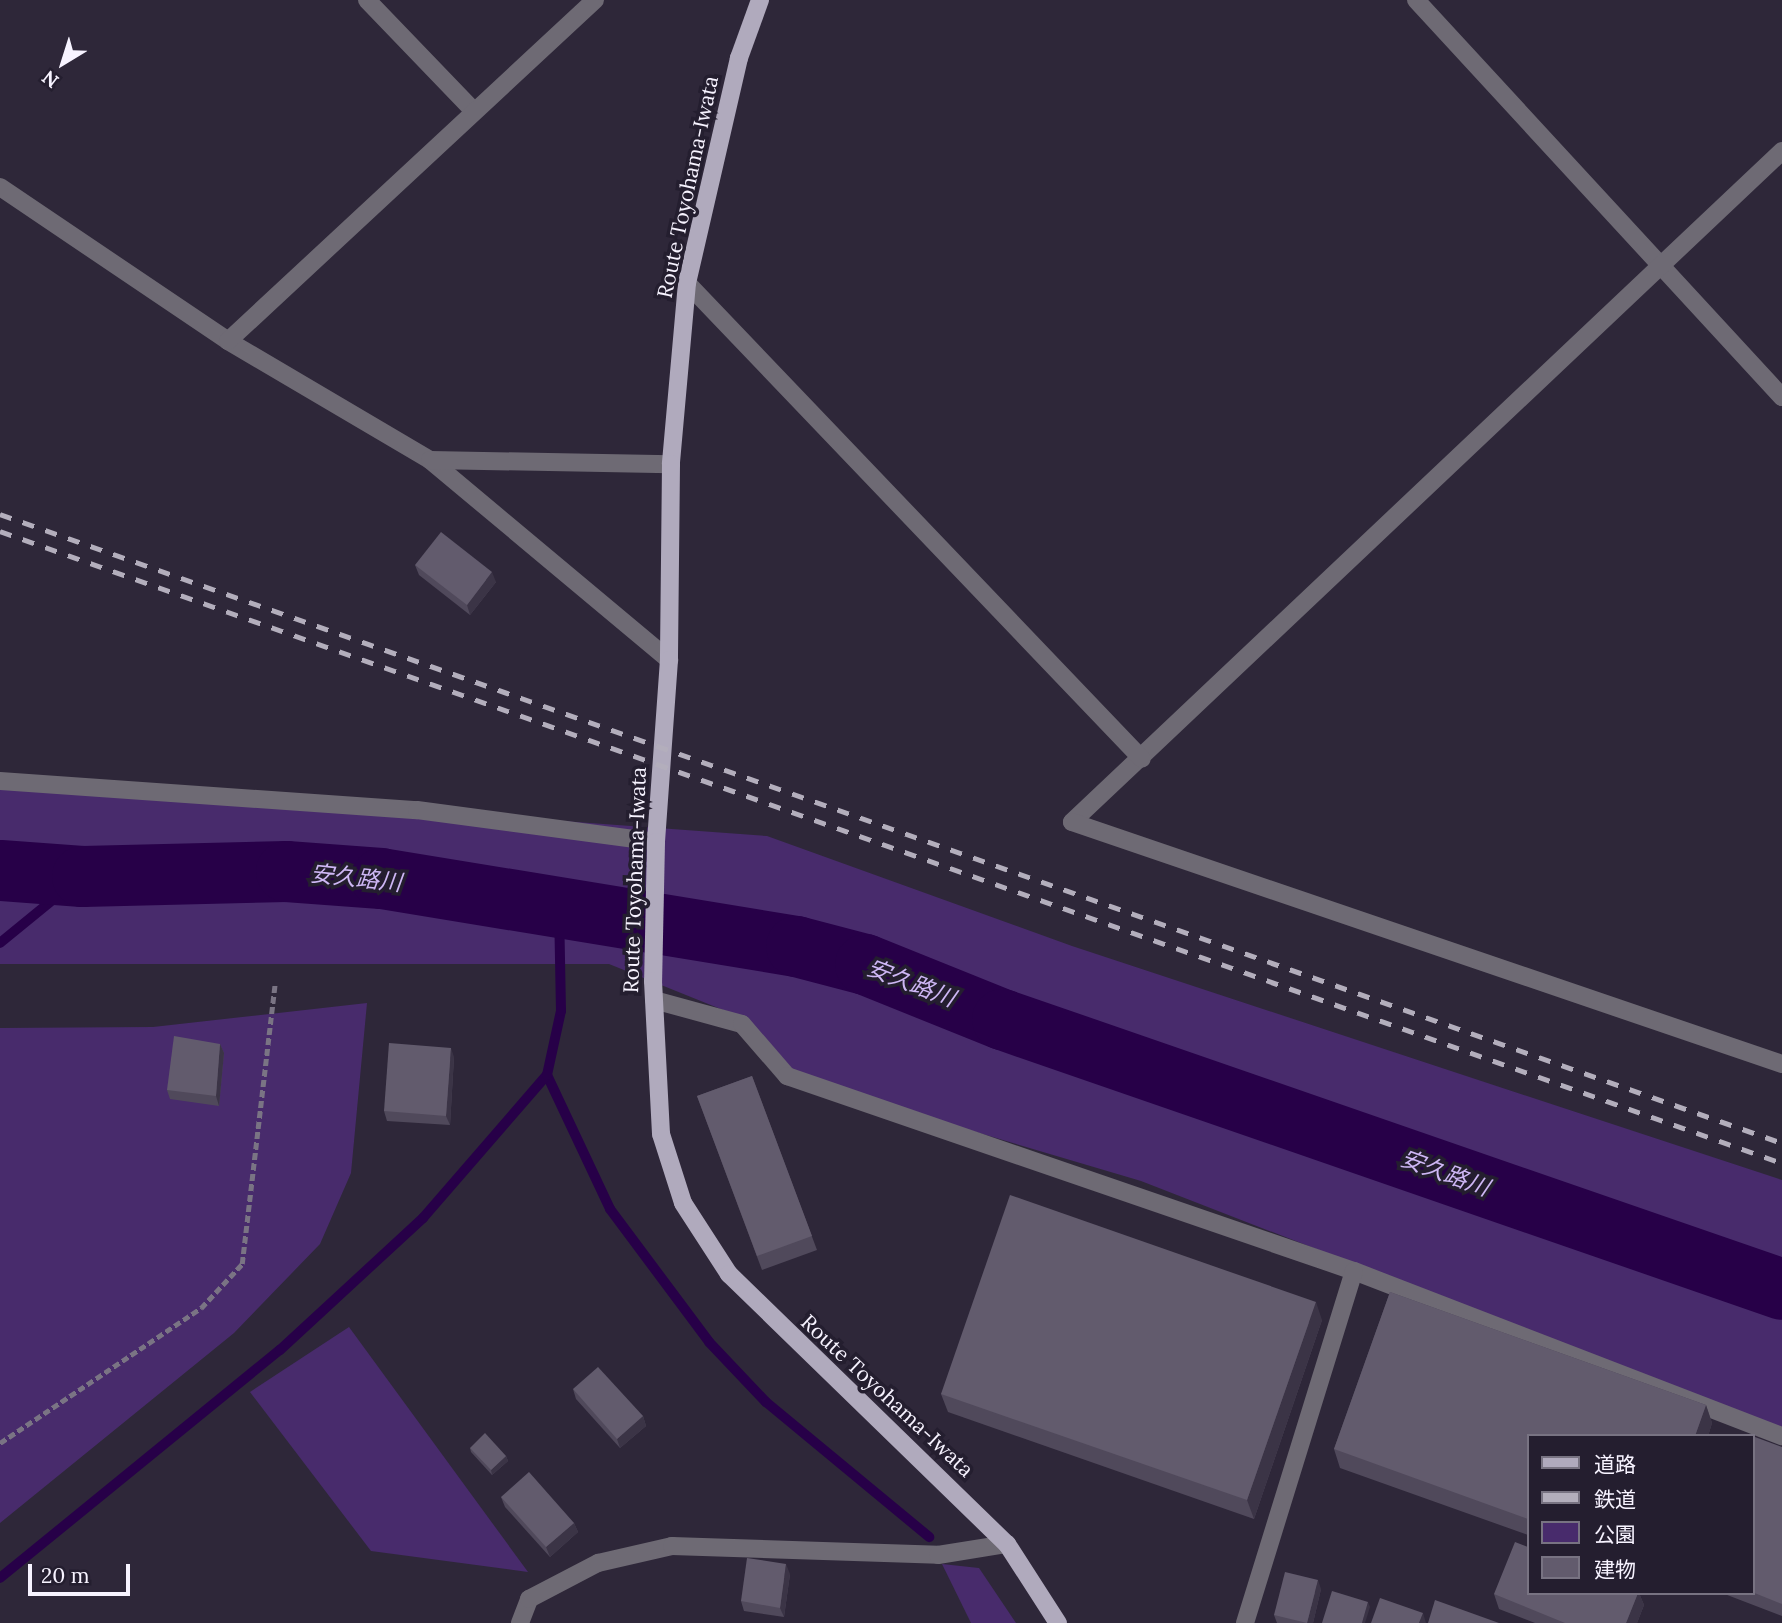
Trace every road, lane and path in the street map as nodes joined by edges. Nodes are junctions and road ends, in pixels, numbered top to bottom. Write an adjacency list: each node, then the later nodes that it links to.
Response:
1 (367, 0): 5 (street)
2 (595, 0): 5 (street)
3 (761, 0): 9 (main road, Route Toyohama-Iwata)
4 (1416, 0): 8 (street)
5 (474, 111): 10 (street)
6 (1782, 151): 8 (street)
7 (0, 187): 10 (street)
8 (1659, 265): 11 (street); 15 (street)
9 (687, 283): 13 (main road, Route Toyohama-Iwata); 15 (street)
10 (228, 341): 12 (street)
11 (1782, 397)
12 (430, 460): 13 (street); 14 (street)
13 (671, 464): 14 (main road, Route Toyohama-Iwata)
14 (669, 660): 17 (main road, Route Toyohama-Iwata)
15 (1142, 759): 20 (street)
16 (0, 781): 17 (street)
17 (656, 842): 19 (main road, Route Toyohama-Iwata)
18 (275, 983): 23 (path)
19 (654, 1000): 21 (street); 24 (main road, Route Toyohama-Iwata)
20 (1782, 1064)
21 (1354, 1271): 22 (street); 27 (street)
22 (1782, 1436)
23 (0, 1443)
24 (1007, 1544): 25 (street); 26 (main road, Route Toyohama-Iwata)
25 (520, 1623)
26 (1058, 1623)
27 (1245, 1623)

